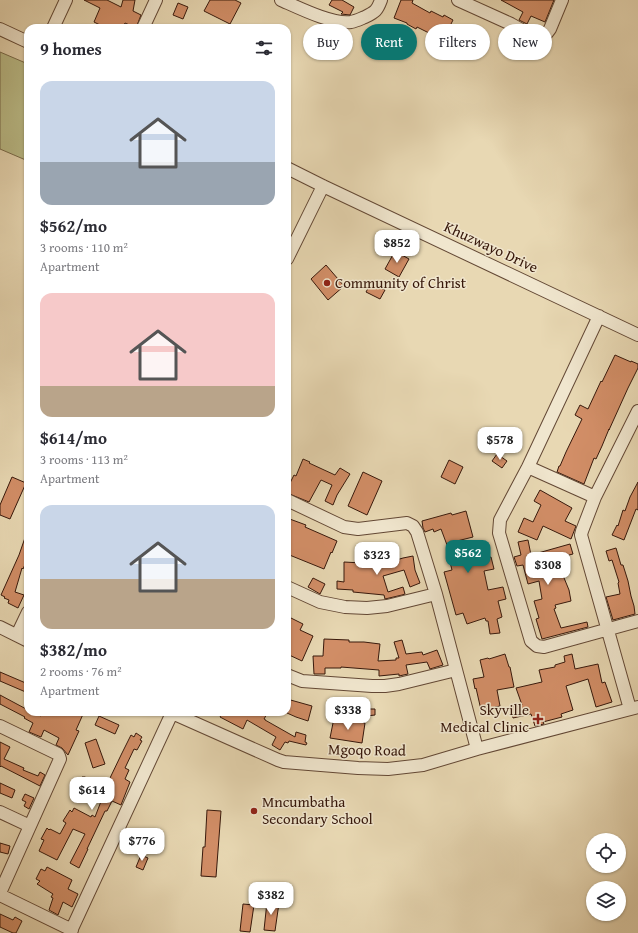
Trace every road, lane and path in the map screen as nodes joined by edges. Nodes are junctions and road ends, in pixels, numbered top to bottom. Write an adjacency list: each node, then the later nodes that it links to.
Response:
1 (66, 0): 7 (street)
2 (156, 0): 8 (street)
3 (280, 0): 4 (street)
4 (382, 0)
5 (458, 0): 6 (street)
6 (562, 0)
7 (55, 24)
8 (145, 24)
9 (0, 29): 10 (street)
10 (24, 40)
11 (291, 170): 12 (street, Khuzwayo Drive)
12 (323, 186): 13 (street); 14 (street, Khuzwayo Drive)
13 (291, 251)
14 (599, 316): 15 (street, Khuzwayo Drive); 18 (street)
15 (638, 335)
16 (638, 411): 17 (street)
17 (635, 427): 19 (street)
18 (528, 467): 19 (street); 25 (street)
19 (595, 497): 25 (street)
20 (291, 502): 22 (street)
21 (291, 589): 22 (street)
22 (436, 594): 27 (street)
23 (638, 621): 25 (street)
24 (0, 627): 26 (street)
25 (608, 629): 29 (street)
26 (23, 638)
27 (456, 670): 28 (street); 33 (street)
28 (291, 677)
29 (634, 708): 33 (street, Mgoqo Road)
30 (170, 716): 37 (street)
31 (178, 716): 33 (street, Mgoqo Road)
32 (0, 726): 35 (street)
33 (477, 749)
34 (0, 812): 35 (street)
35 (30, 826): 36 (street)
36 (0, 894): 37 (street)
37 (71, 931)

